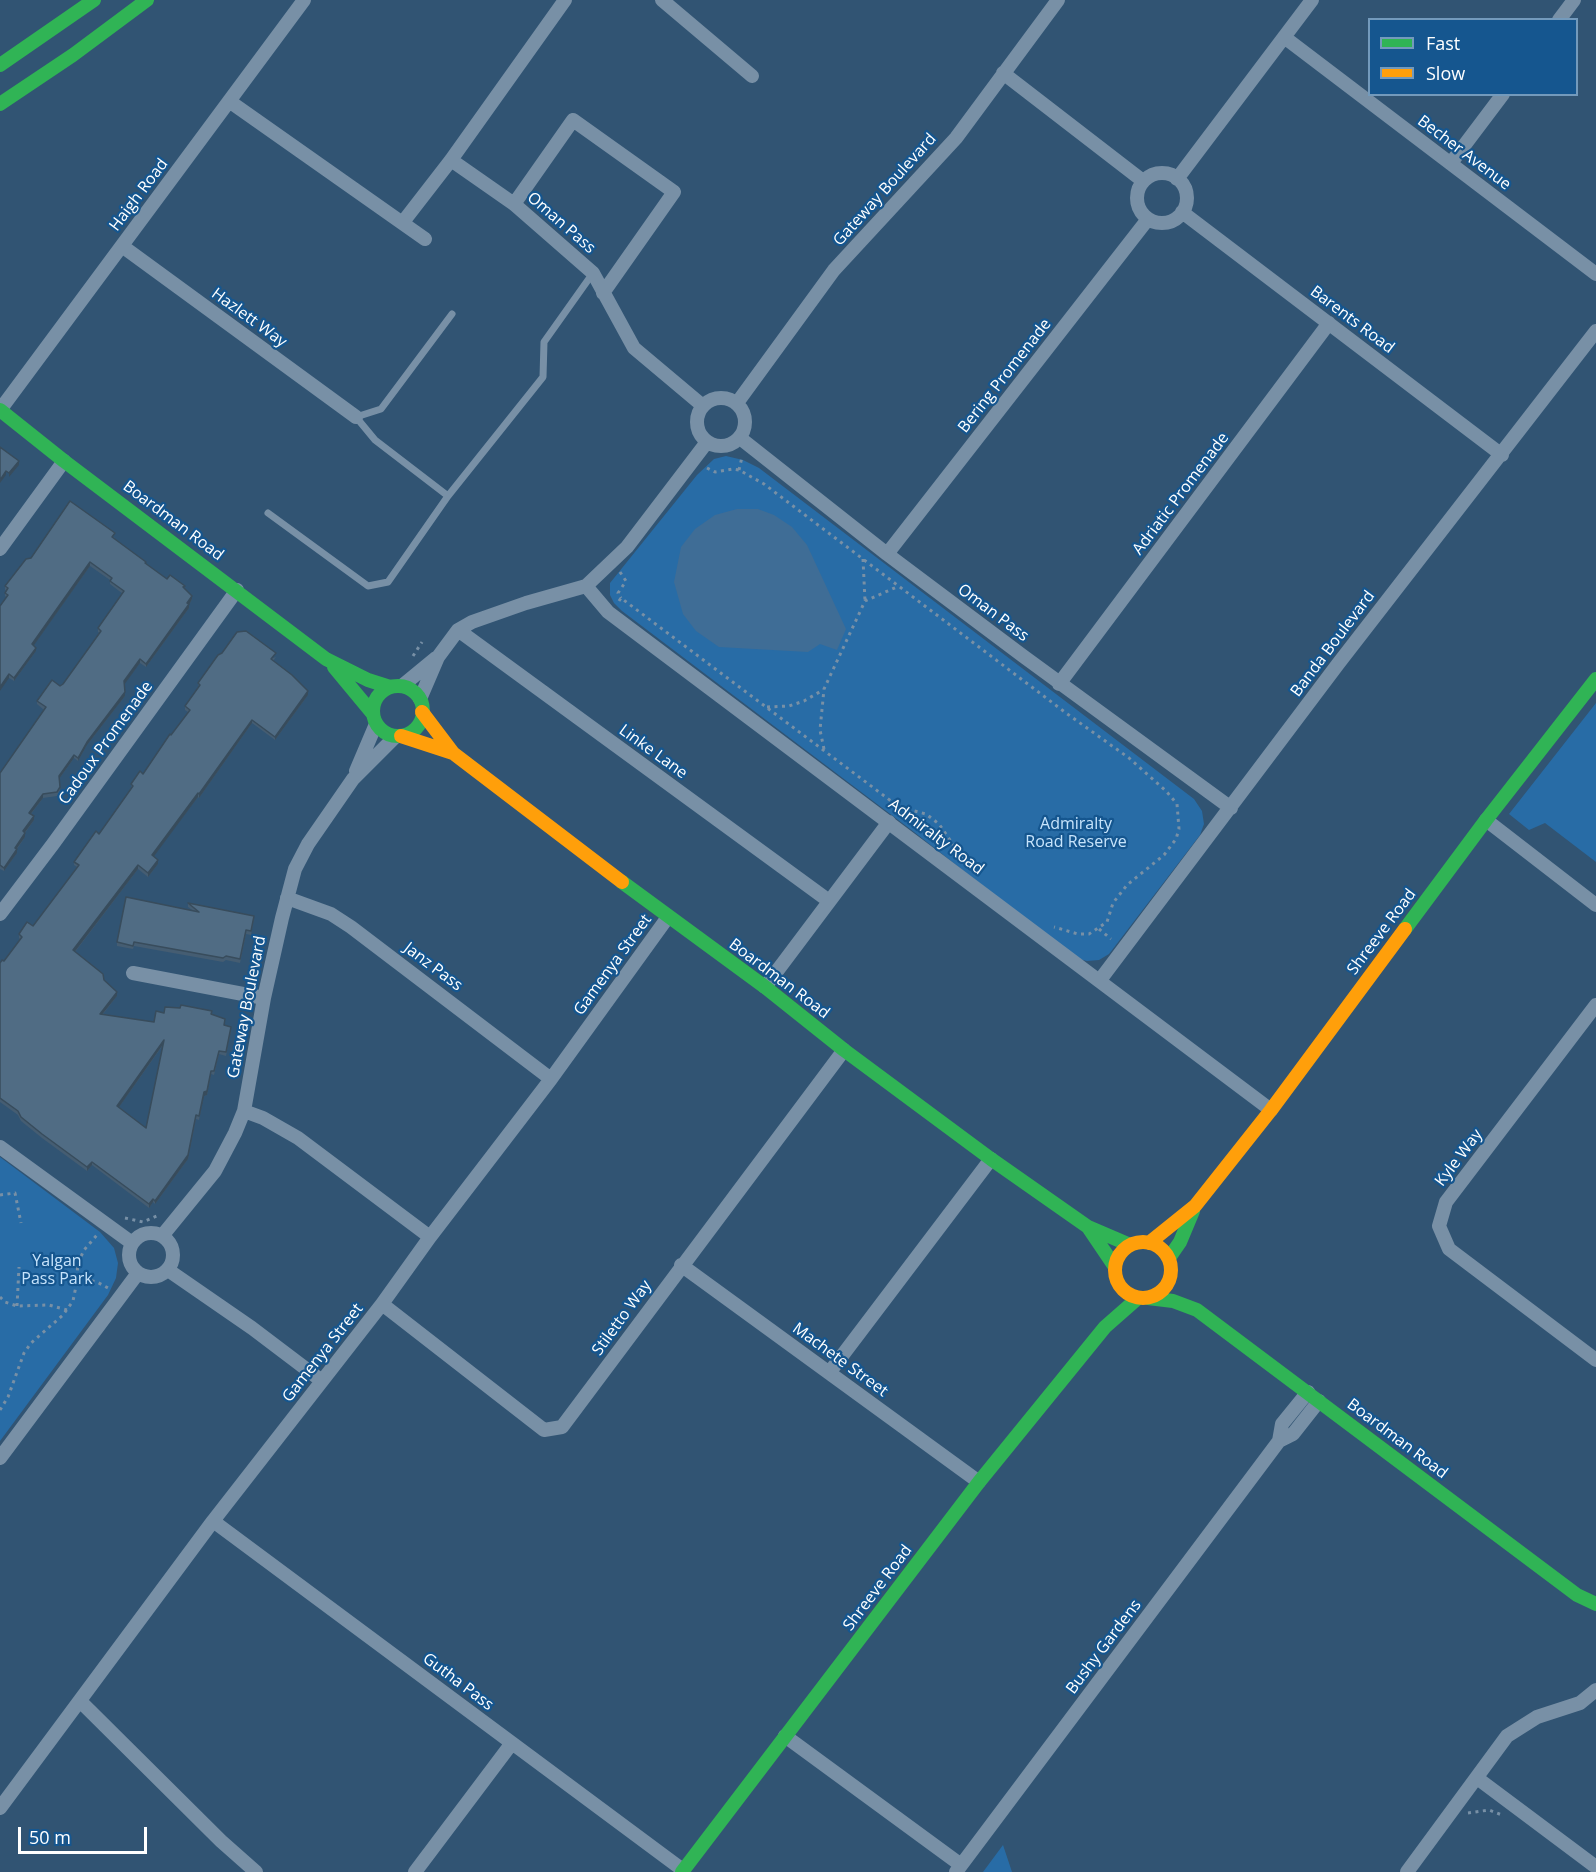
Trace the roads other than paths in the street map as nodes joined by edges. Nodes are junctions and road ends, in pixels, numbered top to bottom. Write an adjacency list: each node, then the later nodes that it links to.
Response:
1 (94, 0): 11 (street)
2 (147, 0): 16 (street)
3 (304, 0): 15 (street, Haigh Road)
4 (565, 0): 17 (street)
5 (1058, 0): 12 (street, Gateway Boulevard)
6 (1312, 0): 10 (street)
7 (1574, 0): 9 (street)
8 (668, 2): 13 (street)
9 (1560, 18)
10 (1284, 37): 18 (street, Becher Avenue); 19 (street)
11 (0, 65)
12 (1003, 73): 20 (street); 33 (street, Gateway Boulevard)
13 (752, 76)
14 (1501, 96): 18 (street)
15 (229, 101): 24 (street); 26 (street, Haigh Road)
16 (0, 104)
17 (451, 160): 21 (street, Oman Pass); 24 (street)
18 (1451, 163): 28 (street, Becher Avenue)
19 (1177, 178): 20 (street); 22 (street)
20 (1143, 181): 23 (street)
21 (514, 204): 27 (street, Oman Pass); 29 (street)
22 (1182, 212): 23 (street); 31 (street, Barents Road)
23 (1149, 219): 44 (street, Bering Promenade)
24 (403, 222): 25 (street)
25 (425, 239)
26 (122, 246): 35 (street, Haigh Road); 36 (street, Hazlett Way)
27 (593, 273): 29 (street, Oman Pass); 41 (lane)
28 (1596, 274)
29 (603, 293): 34 (street, Oman Pass)
30 (452, 314): 36 (lane)
31 (1329, 323): 39 (street, Barents Road); 51 (street, Adriatic Promenade)
32 (1596, 331): 39 (street, Banda Boulevard)
33 (737, 403): 34 (street); 37 (street)
34 (703, 406): 38 (street)
35 (0, 410): 40 (street, Boardman Road)
36 (356, 417): 41 (lane)
37 (740, 438): 38 (street); 44 (street, Oman Pass)
38 (708, 442): 45 (street)
39 (1502, 455): 58 (street, Banda Boulevard)
40 (64, 461): 43 (street); 46 (street, Boardman Road)
41 (448, 496): 42 (lane)
42 (268, 513)
43 (0, 549)
44 (887, 554): 51 (street, Oman Pass)
45 (586, 586): 47 (street); 60 (street, Admiralty Road)
46 (237, 590): 49 (street, Boardman Road); 64 (street, Cadoux Promenade)
47 (458, 630): 48 (street); 62 (street, Linke Lane)
48 (438, 657): 52 (street); 53 (street)
49 (326, 658): 52 (street, Boardman Road); 54 (street, Boardman Road)
50 (1596, 679): 59 (street, Shreeve Road)
51 (1059, 684): 58 (street, Oman Pass)
52 (396, 687): 53 (street, Boardman Road); 54 (street)
53 (421, 706): 55 (street); 56 (street, Boardman Road)
54 (375, 719): 55 (street, Boardman Road); 57 (street, Gateway Boulevard)
55 (398, 736): 56 (street, Boardman Road); 57 (street, Gateway Boulevard)
56 (453, 753): 65 (street, Boardman Road)
57 (353, 778): 61 (street, Gateway Boulevard)
58 (1231, 808): 67 (street, Banda Boulevard)
59 (1486, 820): 63 (street); 73 (street, Shreeve Road)
60 (889, 822): 62 (street); 67 (street, Admiralty Road)
61 (287, 898): 69 (street, Gateway Boulevard); 72 (street, Janz Pass)
62 (829, 901): 68 (street)
63 (1596, 904)
64 (1, 910)
65 (668, 917): 68 (street, Boardman Road); 72 (street, Gamenya Street)
66 (133, 972): 69 (street)
67 (1100, 980): 73 (street, Admiralty Road)
68 (765, 987): 71 (street, Boardman Road)
69 (264, 998): 74 (street, Gateway Boulevard)
70 (1596, 1005): 94 (street, Kyle Way)
71 (844, 1050): 76 (street, Boardman Road); 85 (street, Stiletto Way)
72 (551, 1078): 80 (street, Gamenya Street)
73 (1271, 1110): 77 (street, Shreeve Road)
74 (244, 1111): 79 (street, Gateway Boulevard); 80 (street)
75 (0, 1147): 82 (street)
76 (991, 1159): 78 (street, Boardman Road); 95 (street)
77 (1195, 1206): 81 (street, Shreeve Road); 84 (street, Shreeve Road)
78 (1088, 1227): 83 (street, Boardman Road); 86 (street, Boardman Road)
79 (162, 1236): 82 (street); 87 (street)
80 (430, 1237): 91 (street, Gamenya Street)
81 (1149, 1243): 83 (street, Boardman Road); 84 (street, Boardman Road)
82 (132, 1244): 88 (street)
83 (1131, 1245): 86 (street)
84 (1170, 1263): 90 (street); 92 (street, Boardman Road)
85 (681, 1265): 91 (street, Stiletto Way); 95 (street, Machete Street)
86 (1115, 1267): 89 (street, Boardman Road)
87 (168, 1270): 88 (street); 96 (street)
88 (138, 1273): 100 (street)
89 (1120, 1286): 90 (street, Boardman Road); 93 (street, Shreeve Road)
90 (1143, 1298): 92 (street, Boardman Road); 93 (street, Shreeve Road)
91 (382, 1304): 96 (street, Gamenya Street)
92 (1197, 1310): 97 (street, Boardman Road)
93 (1105, 1327): 101 (street, Shreeve Road)
94 (1594, 1355)
95 (829, 1372): 101 (street, Machete Street)
96 (322, 1381): 102 (street, Gamenya Street)
97 (1308, 1392): 98 (street, Boardman Road); 99 (street, Bushy Gardens)
98 (1319, 1401): 99 (street, Bushy Gardens); 103 (street, Boardman Road)
99 (1279, 1441): 113 (street, Bushy Gardens)
100 (0, 1458)
101 (979, 1482): 108 (street, Shreeve Road)
102 (213, 1521): 107 (street, Gamenya Street); 109 (street, Gutha Pass)
103 (1577, 1595): 104 (street, Boardman Road); 105 (street, Boardman Road)
104 (1596, 1604)
105 (1596, 1619)
106 (1596, 1689): 110 (street)
107 (80, 1701): 111 (street, Gamenya Street); 115 (street)
108 (785, 1736): 113 (street); 114 (street, Shreeve Road)
109 (512, 1743): 114 (street, Gutha Pass); 116 (street)
110 (1477, 1778): 112 (street); 117 (street)
111 (0, 1808)
112 (1596, 1867)
113 (959, 1869)
114 (682, 1871)
115 (255, 1872)
116 (415, 1872)
117 (1407, 1872)

